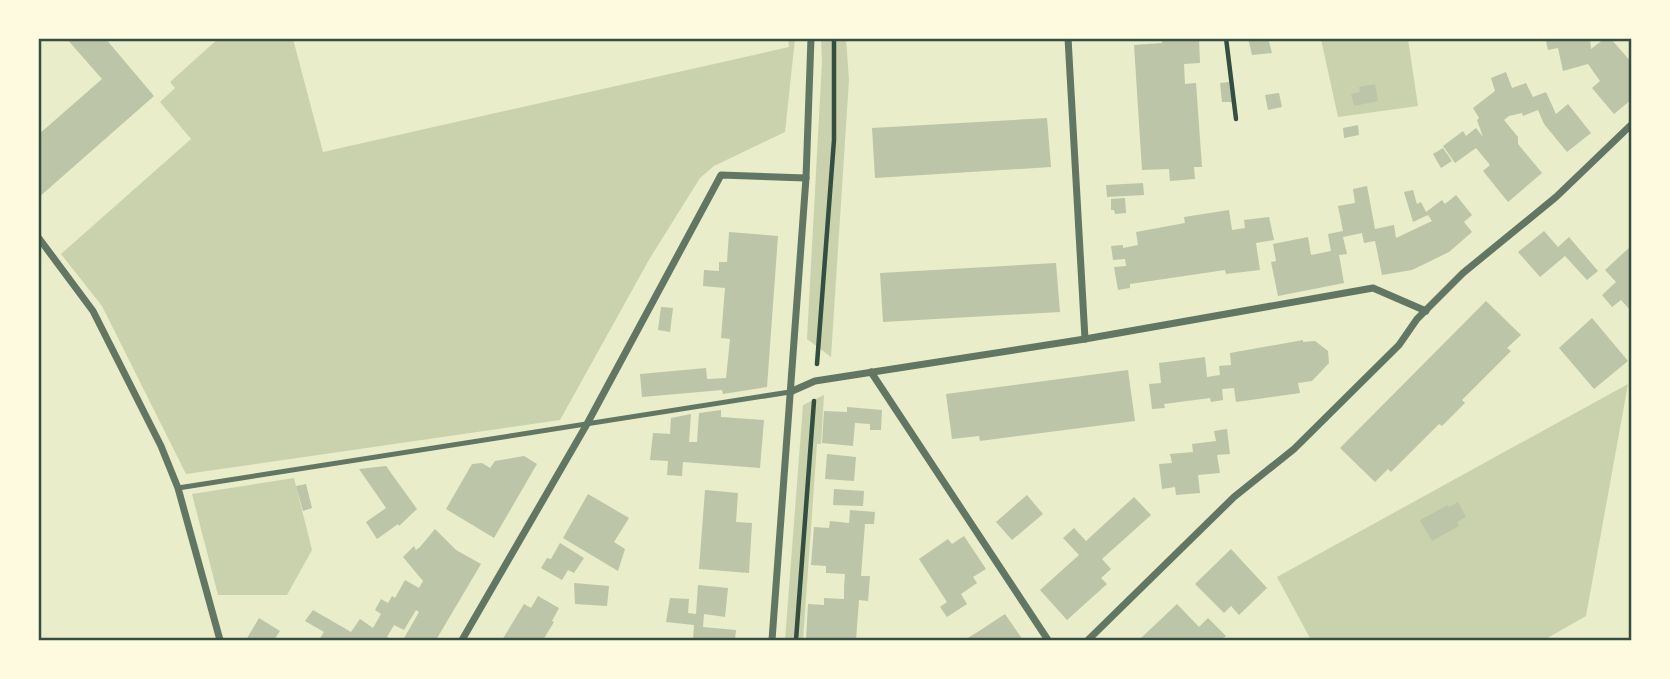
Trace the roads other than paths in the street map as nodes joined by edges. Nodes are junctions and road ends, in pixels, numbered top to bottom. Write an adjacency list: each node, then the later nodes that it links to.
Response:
1 (811, 38): 4 (street)
2 (1068, 38): 7 (street)
3 (1632, 124): 6 (street)
4 (806, 178): 9 (street); 10 (street)
5 (38, 237): 11 (street)
6 (1426, 311): 7 (street); 16 (street)
7 (1085, 339): 8 (street)
8 (871, 372): 9 (street); 15 (street)
9 (790, 392): 10 (lane); 14 (street)
10 (587, 424): 11 (lane); 13 (street)
11 (178, 488): 12 (street)
12 (220, 640)
13 (462, 640)
14 (772, 640)
15 (1048, 640)
16 (1088, 640)

